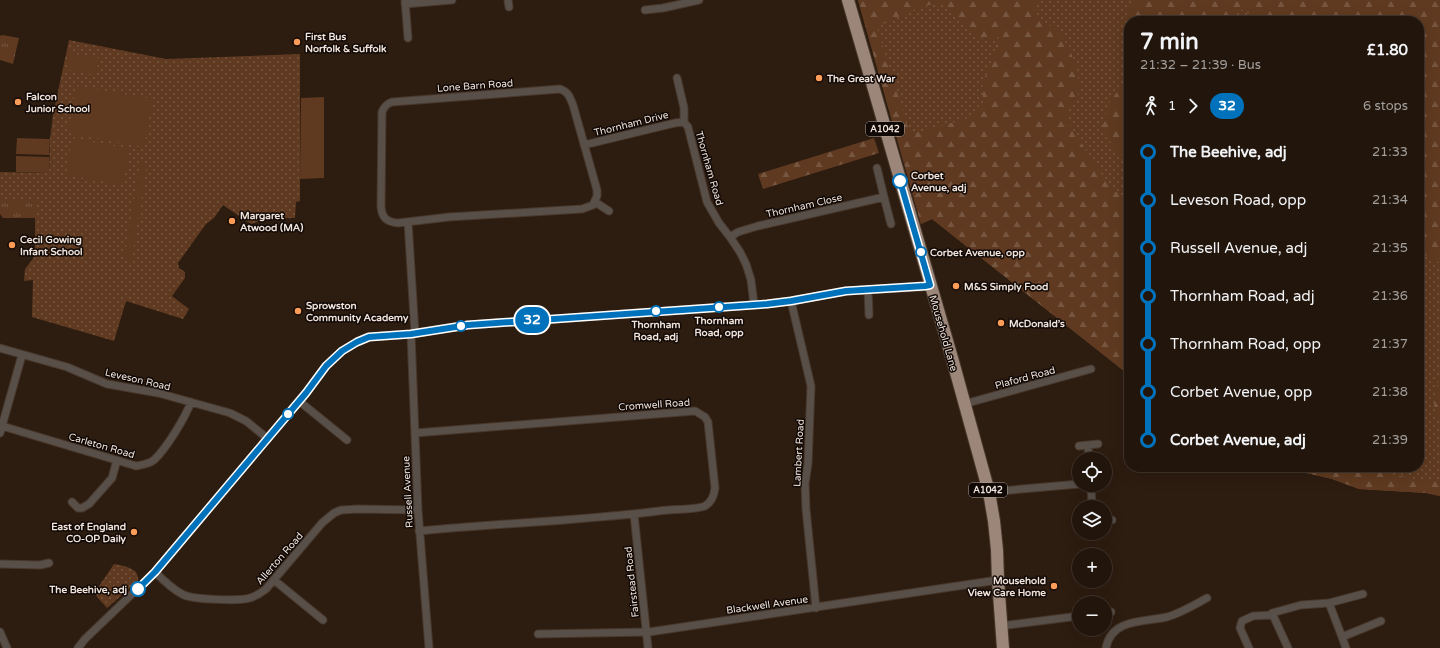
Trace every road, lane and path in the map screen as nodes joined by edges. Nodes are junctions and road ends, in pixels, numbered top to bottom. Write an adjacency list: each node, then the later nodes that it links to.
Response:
1 (452, 0): 5 (street)
2 (662, 0): 6 (street)
3 (699, 0): 6 (street)
4 (848, 0): 19 (highway, Mousehold Lane / A1042)
5 (405, 2): 8 (street)
6 (663, 8): 7 (street)
7 (645, 10)
8 (408, 38)
9 (677, 78): 10 (street, Thornham Road)
10 (684, 122): 11 (street, Thornham Drive); 18 (street, Thornham Road)
11 (584, 145): 14 (street, Lone Barn Road); 16 (street, Lone Barn Road)
12 (877, 168): 13 (street)
13 (884, 197): 17 (street); 18 (street, Thornham Close)
14 (595, 202): 15 (street); 16 (street, Lone Barn Road)
15 (609, 211)
16 (408, 222): 24 (street)
17 (891, 224)
18 (730, 237): 22 (street, Thornham Road)
19 (930, 285): 20 (street); 30 (highway, Mousehold Lane / A1042)
20 (868, 290): 21 (street); 23 (street)
21 (791, 301): 22 (street); 54 (street, Lambert Road)
22 (754, 304): 24 (street)
23 (869, 315)
24 (413, 334): 28 (street); 32 (street, Russell Avenue)
25 (0, 348): 26 (street, Leveson Road)
26 (22, 355): 29 (street, Leveson Road); 31 (street)
27 (1091, 369): 30 (street, Plaford Road)
28 (299, 400): 33 (street); 34 (street)
29 (191, 402): 33 (street, Leveson Road); 39 (street, Carleton Road)
30 (964, 404): 41 (highway, Mousehold Lane / A1042)
31 (1, 429): 39 (street, Carleton Road)
32 (415, 433): 43 (street, Russell Avenue); 44 (street, Cromwell Road)
33 (267, 438): 48 (street)
34 (347, 440)
35 (1098, 444): 36 (street)
36 (1088, 445): 37 (street); 38 (street)
37 (1079, 446)
38 (1088, 452)
39 (117, 460): 42 (street)
40 (1072, 485): 41 (street)
41 (989, 492): 50 (highway, Mousehold Lane / A1042)
42 (72, 502)
43 (418, 510): 45 (street, Russell Avenue); 49 (street, Allerton Road)
44 (634, 514): 45 (street, Cromwell Road); 61 (street, Fairstead Road)
45 (419, 531): 66 (street, Russell Avenue)
46 (49, 563): 47 (street)
47 (0, 564)
48 (155, 572): 49 (street, Allerton Road); 65 (street)
49 (274, 580): 57 (street)
50 (998, 580): 54 (street, Blackwell Avenue); 59 (highway, Mousehold Lane / A1042)
51 (1363, 594): 53 (street)
52 (1207, 598): 69 (street)
53 (1329, 603): 55 (street); 63 (street)
54 (816, 608): 61 (street, Blackwell Avenue)
55 (1274, 615): 70 (street); 71 (street)
56 (1072, 617): 59 (street)
57 (323, 620)
58 (1380, 621): 63 (street)
59 (1001, 626): 68 (highway, Mousehold Lane / A1042)
60 (0, 632): 64 (street)
61 (646, 632): 62 (street, Blackwell Avenue); 67 (street, Fairstead Road)
62 (538, 634)
63 (1342, 637): 72 (street)
64 (7, 648)
65 (78, 648)
66 (429, 648)
67 (648, 648)
68 (1003, 648)
69 (1106, 648)
70 (1249, 648)
71 (1288, 648)
72 (1346, 648)

